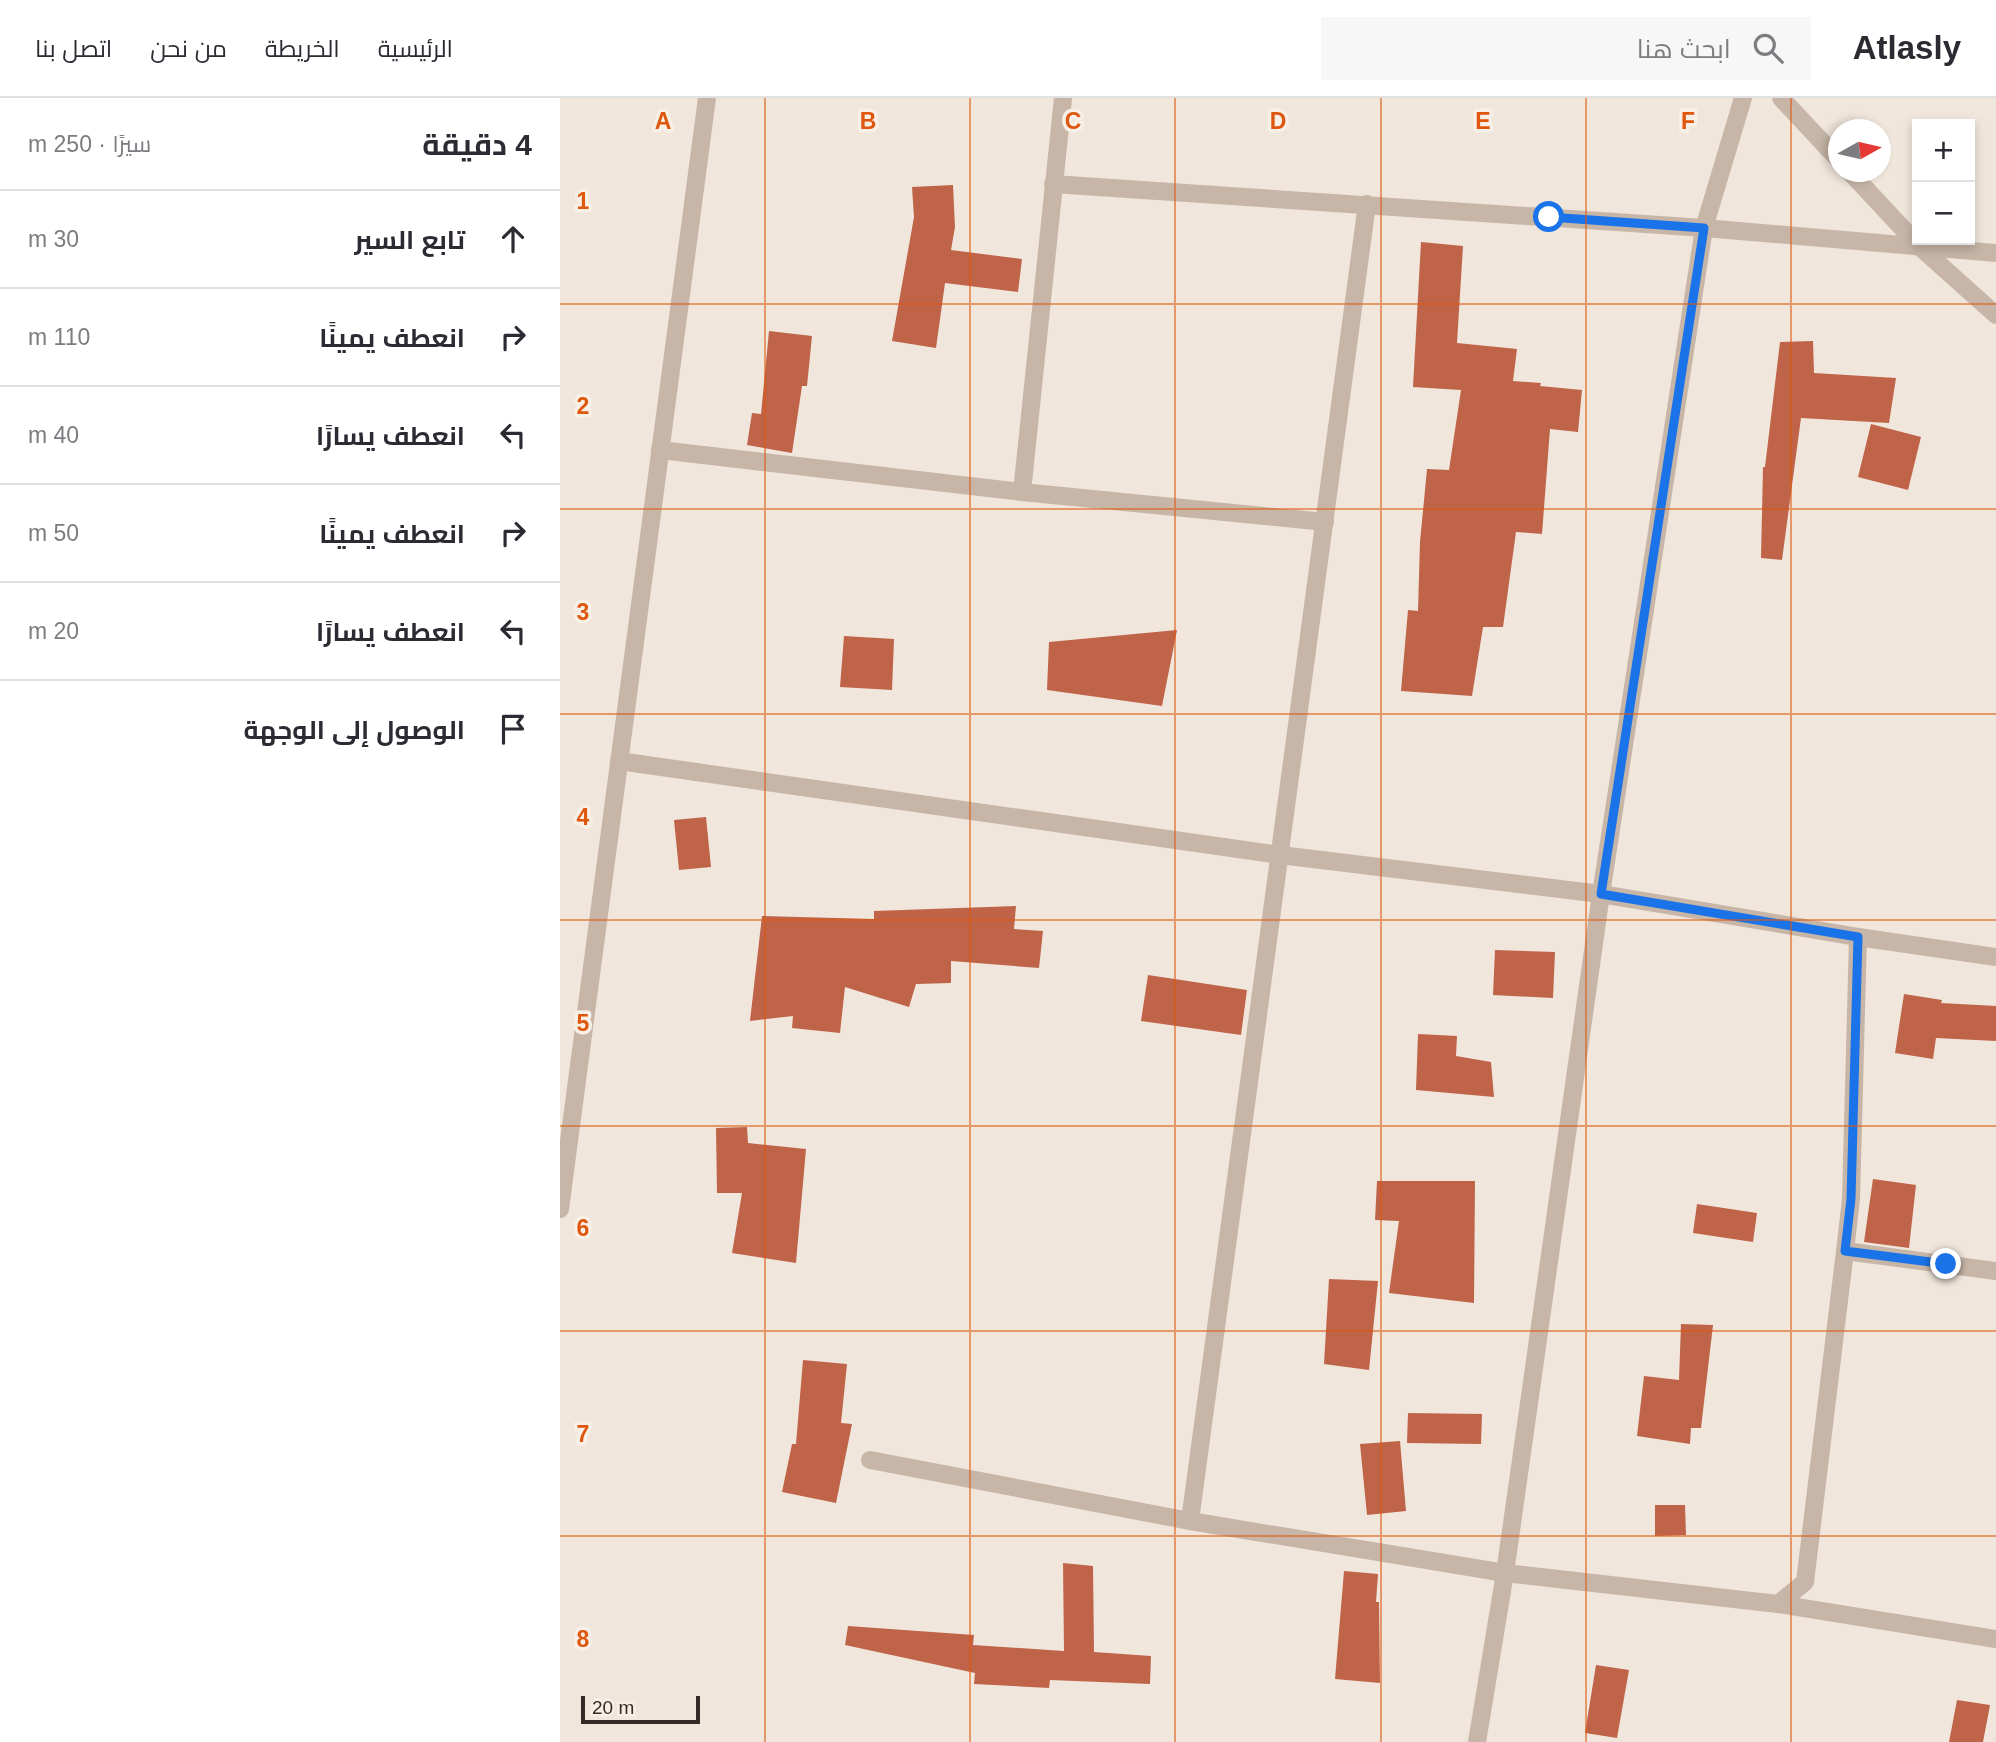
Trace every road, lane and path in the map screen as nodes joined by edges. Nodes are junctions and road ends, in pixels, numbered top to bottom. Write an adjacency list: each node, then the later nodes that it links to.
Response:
1 (707, 98): 13 (street)
2 (1062, 98): 7 (street)
3 (1743, 98): 9 (street)
4 (1781, 98): 5 (street)
5 (1828, 148)
6 (1859, 182): 10 (street)
7 (1053, 184): 8 (street); 14 (street)
8 (1367, 204): 9 (street); 15 (street)
9 (1704, 228): 10 (street); 18 (street)
10 (1920, 247): 11 (street); 12 (street)
11 (1996, 253)
12 (1996, 315)
13 (660, 450): 14 (street); 16 (street)
14 (1022, 492): 15 (street)
15 (1325, 522): 17 (street)
16 (619, 761): 17 (street); 21 (street)
17 (1280, 855): 18 (street); 25 (street)
18 (1601, 894): 19 (street); 26 (street)
19 (1858, 937): 20 (street); 22 (street)
20 (1996, 957)
21 (560, 1209)
22 (1845, 1251): 23 (street); 27 (street)
23 (1996, 1270)
24 (870, 1460): 25 (street)
25 (1190, 1521): 26 (street)
26 (1506, 1573): 27 (street); 29 (street)
27 (1778, 1604): 28 (street)
28 (1996, 1639)
29 (1477, 1742)

